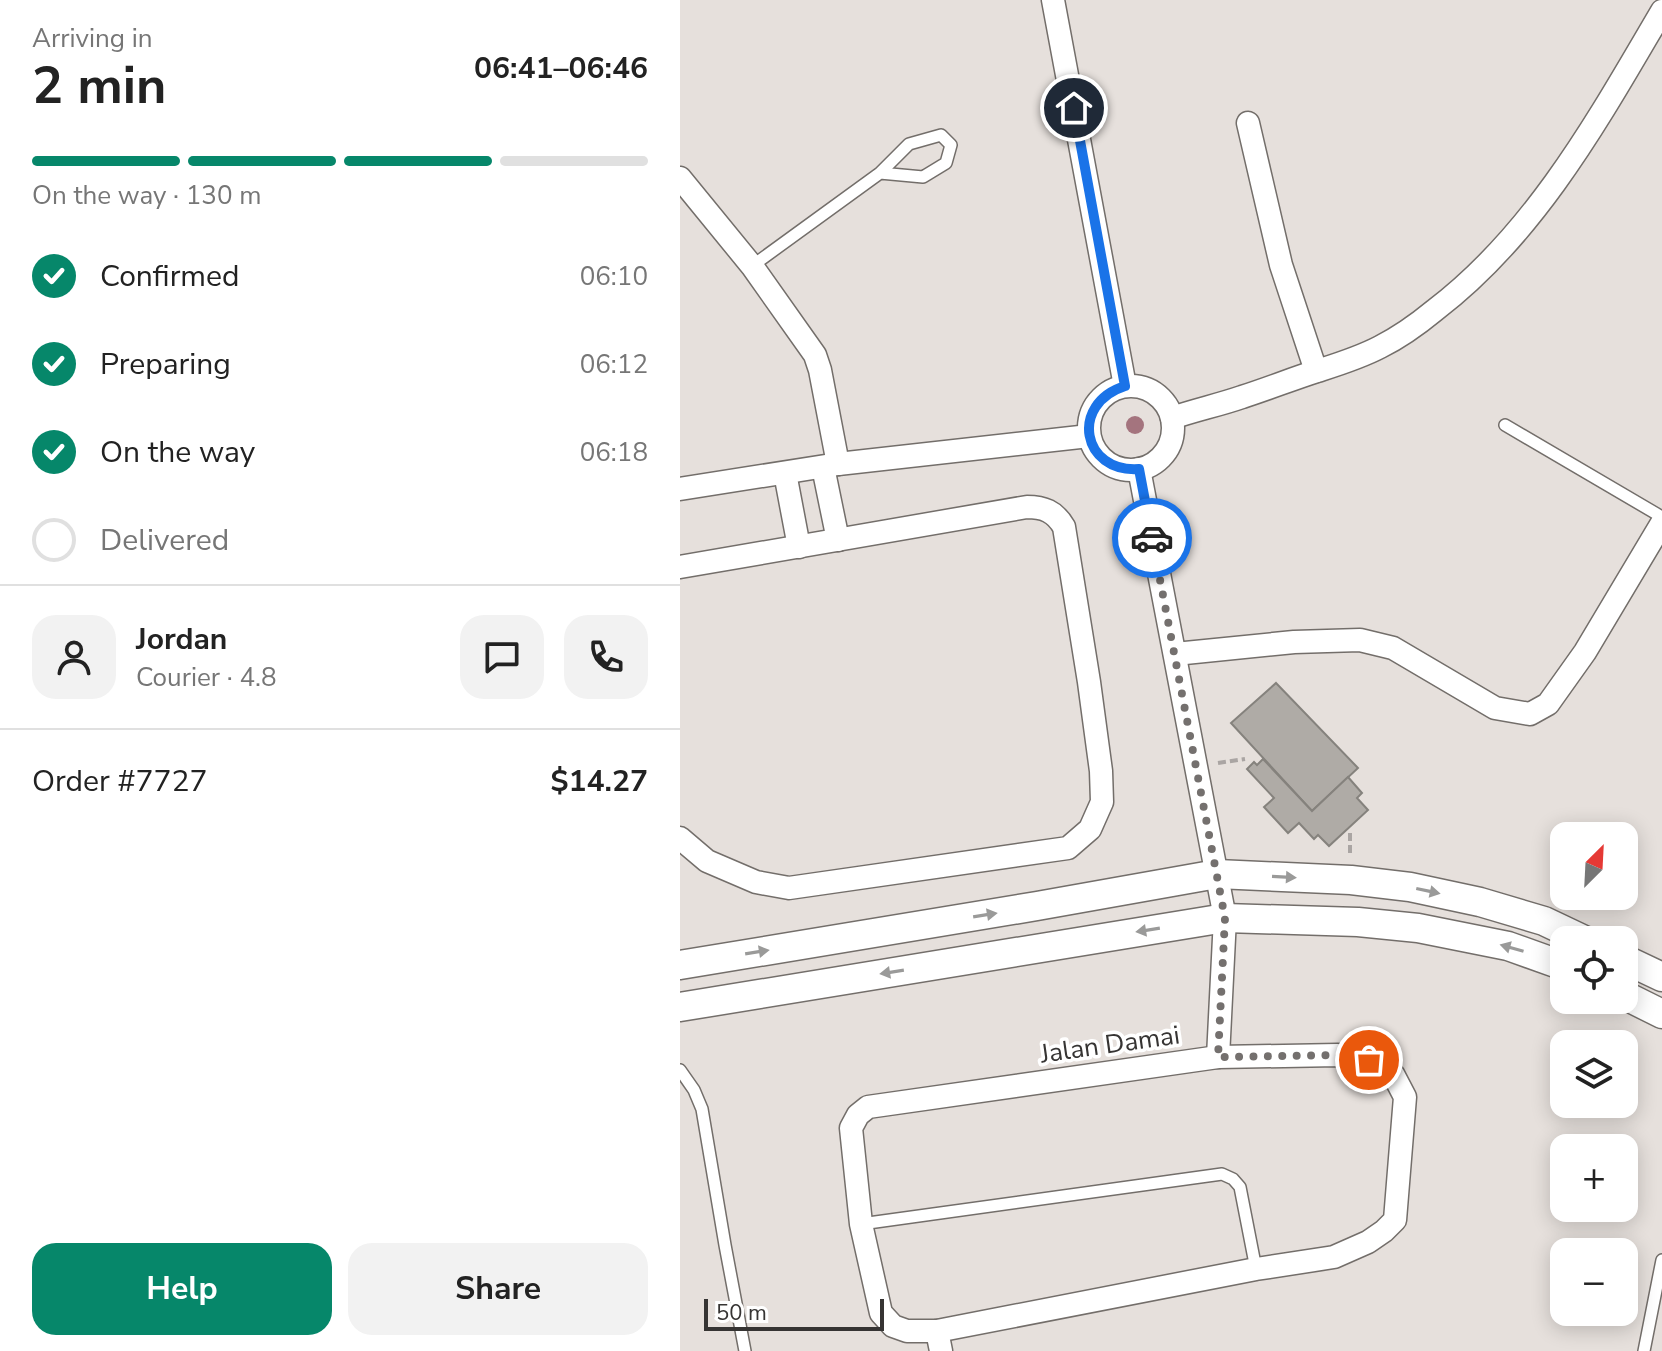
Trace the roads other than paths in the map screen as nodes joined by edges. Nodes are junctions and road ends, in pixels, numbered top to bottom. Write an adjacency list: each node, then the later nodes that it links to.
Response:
1 (1053, 0): 8 (street)
2 (1662, 11): 7 (street)
3 (1248, 123): 7 (street)
4 (880, 173): 4 (lane); 6 (lane)
5 (680, 178): 6 (street)
6 (752, 266): 12 (street)
7 (1316, 371): 9 (street)
8 (1125, 386): 9 (street); 11 (street)
9 (1172, 418): 13 (street)
10 (1505, 425): 16 (lane)
11 (1089, 436): 12 (street); 13 (street)
12 (831, 465): 14 (street); 17 (street)
13 (1139, 469): 20 (street)
14 (785, 473): 15 (street); 18 (street)
15 (680, 489)
16 (1662, 520): 20 (street)
17 (838, 540): 18 (street); 21 (street)
18 (799, 547): 19 (street)
19 (680, 567)
20 (1175, 654): 22 (street)
21 (680, 838)
22 (1217, 874): 23 (street); 24 (street, one-way to 24); 25 (street, one-way to 22)
23 (1225, 918): 26 (street, one-way to 23); 30 (street, one-way to 30); 32 (street)
24 (1555, 926)
25 (685, 960)
26 (1550, 961)
27 (1638, 966): 28 (street)
28 (1662, 977)
29 (1638, 1002): 31 (street)
30 (680, 1007)
31 (1662, 1014)
32 (1218, 1057): 34 (street, Jalan Damai); 36 (street, Jalan Damai)
33 (680, 1070): 38 (lane)
34 (861, 1224): 36 (lane); 37 (street, Jalan Damai)
35 (1662, 1260): 39 (lane)
36 (1256, 1269): 37 (street, Jalan Damai)
37 (939, 1341)
38 (745, 1351)
39 (1644, 1351)

